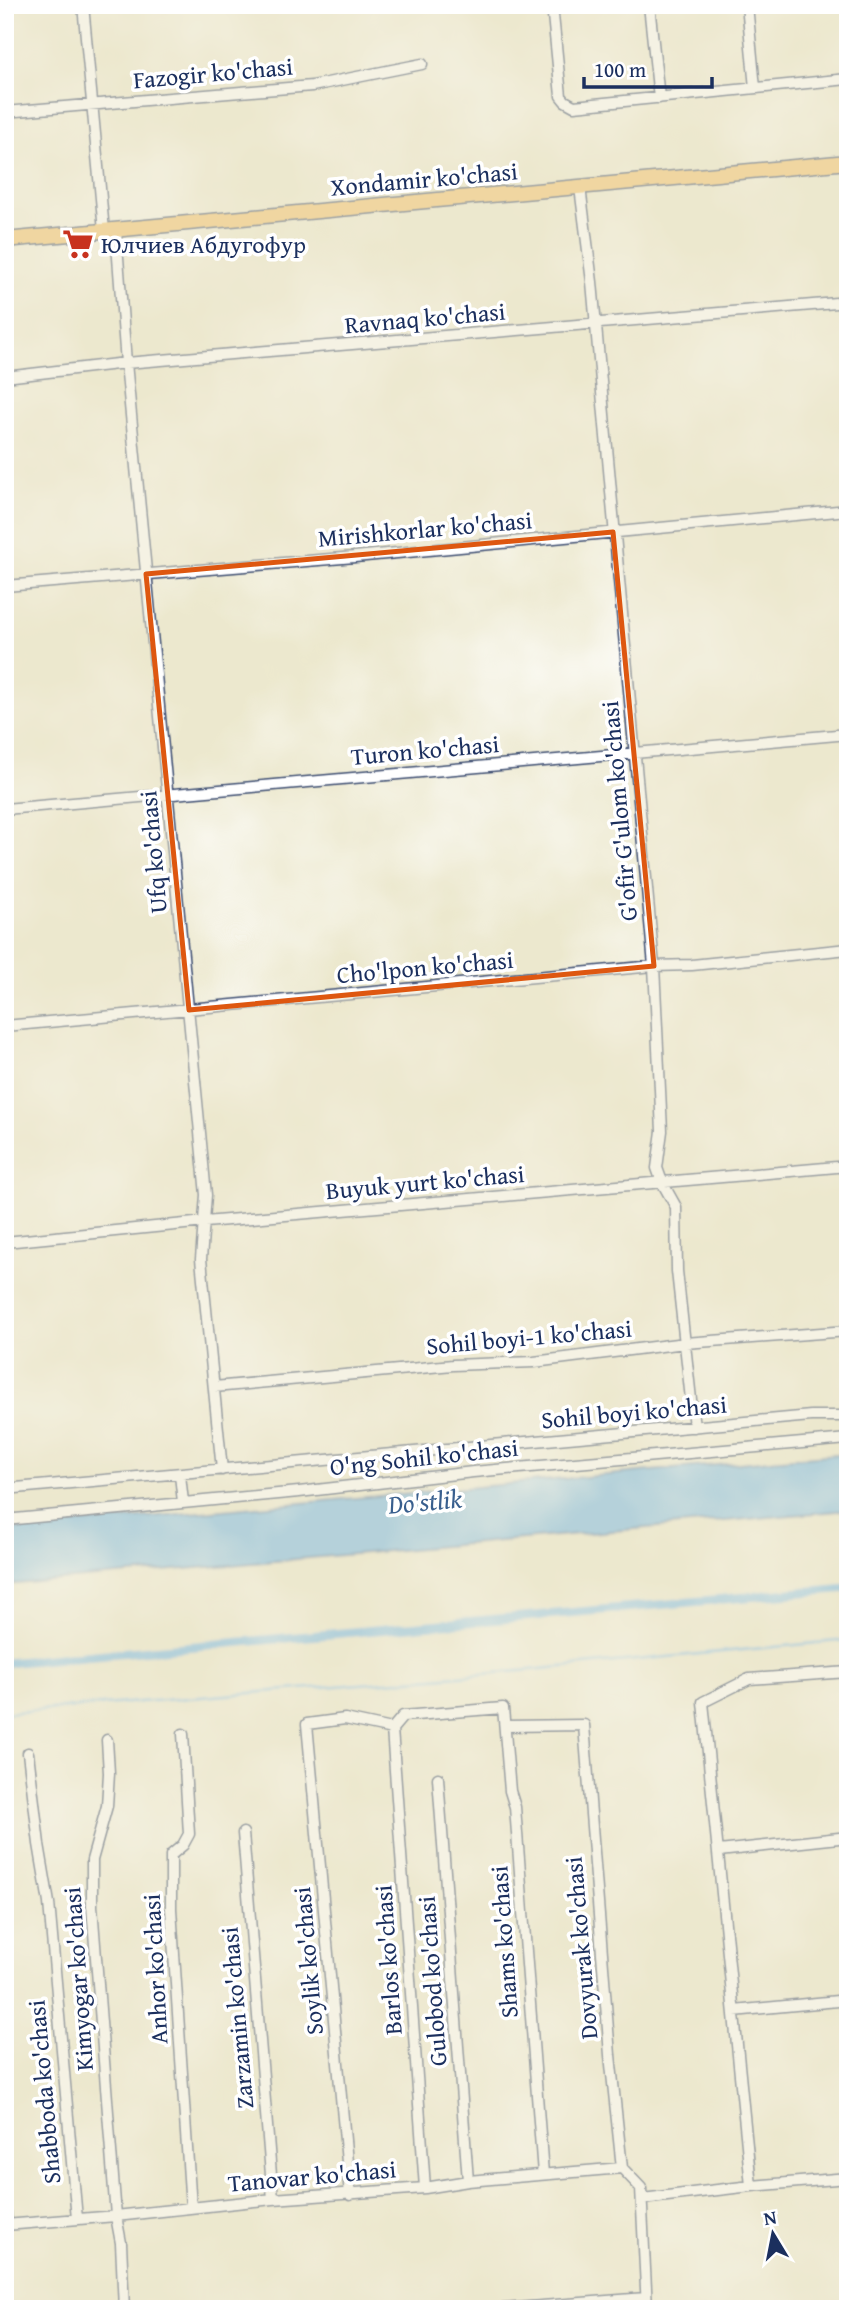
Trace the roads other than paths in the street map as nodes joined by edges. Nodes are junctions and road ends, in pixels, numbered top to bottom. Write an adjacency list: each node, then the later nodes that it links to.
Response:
1 (83, 5): 9 (street, Ufq ko'chasi)
2 (552, 5): 8 (street)
3 (649, 5): 8 (street)
4 (747, 5): 7 (street)
5 (422, 64): 9 (street, Fazogir ko'chasi)
6 (848, 79): 7 (street)
7 (755, 88): 8 (street)
8 (659, 98)
9 (93, 104): 10 (street, Fazogir ko'chasi); 13 (street, Ufq ko'chasi)
10 (5, 112)
11 (848, 162): 12 (main road, Xondamir ko'chasi)
12 (580, 187): 13 (main road, Xondamir ko'chasi); 16 (street, G'ofir G'ulom ko'chasi)
13 (110, 231): 14 (main road, Xondamir ko'chasi); 17 (street, Ufq ko'chasi)
14 (5, 240)
15 (848, 302): 16 (street, Ravnaq ko'chasi)
16 (594, 325): 17 (street, Ravnaq ko'chasi); 20 (street, G'ofir G'ulom ko'chasi)
17 (126, 363): 18 (street, Ravnaq ko'chasi); 21 (street, Ufq ko'chasi)
18 (5, 377)
19 (848, 510): 20 (street, Mirishkorlar ko'chasi)
20 (613, 533): 21 (street, Mirishkorlar ko'chasi); 24 (street, G'ofir G'ulom ko'chasi)
21 (146, 574): 22 (street, Mirishkorlar ko'chasi); 25 (street, Ufq ko'chasi)
22 (5, 586)
23 (848, 733): 24 (street, Turon ko'chasi)
24 (635, 753): 25 (street, Turon ko'chasi); 28 (street, G'ofir G'ulom ko'chasi)
25 (169, 796): 26 (street, Turon ko'chasi); 29 (street, Ufq ko'chasi)
26 (5, 809)
27 (848, 949): 28 (street, Cho'lpon ko'chasi)
28 (654, 966): 29 (street, Cho'lpon ko'chasi); 32 (street, G'ofir G'ulom ko'chasi)
29 (189, 1010): 30 (street, Cho'lpon ko'chasi); 33 (street, Ufq ko'chasi)
30 (5, 1026)
31 (848, 1166): 32 (street, Buyuk yurt ko'chasi)
32 (662, 1182): 33 (street, Buyuk yurt ko'chasi); 36 (street, G'ofir G'ulom ko'chasi)
33 (205, 1222): 34 (street, Buyuk yurt ko'chasi); 37 (street, Ufq ko'chasi)
34 (5, 1242)
35 (848, 1331): 36 (street, Sohil boyi-1 ko'chasi)
36 (685, 1343): 37 (street, Sohil boyi-1 ko'chasi); 39 (street, G'ofir G'ulom ko'chasi)
37 (214, 1387): 41 (street, Ufq ko'chasi)
38 (848, 1416): 39 (street, Sohil boyi ko'chasi)
39 (694, 1427): 41 (street, Sohil boyi ko'chasi)
40 (848, 1439): 44 (street, O'ng Sohil ko'chasi)
41 (222, 1470): 42 (street, Sohil boyi ko'chasi)
42 (180, 1475): 43 (street, Sohil boyi ko'chasi); 44 (street)
43 (5, 1489)
44 (183, 1502): 45 (street, O'ng Sohil ko'chasi)
45 (5, 1520)
46 (848, 1672): 55 (street)
47 (506, 1726): 48 (street, Shams ko'chasi); 58 (street, Dovyurak ko'chasi); 59 (street, Shams ko'chasi)
48 (392, 1729): 63 (street, Barlos ko'chasi); 64 (street, Soylik ko'chasi)
49 (183, 1734): 68 (street, Anhor ko'chasi)
50 (107, 1740): 69 (street, Kimyogar ko'chasi)
51 (28, 1753): 70 (street, Shabboda ko'chasi)
52 (438, 1778): 61 (street, Gulobod ko'chasi)
53 (243, 1833): 65 (street, Zarzamin ko'chasi)
54 (848, 1837): 55 (street)
55 (719, 1851): 57 (street)
56 (848, 2000): 57 (street)
57 (734, 2011): 62 (street)
58 (622, 2168): 59 (street, Tanovar ko'chasi); 66 (street)
59 (543, 2174): 61 (street, Tanovar ko'chasi)
60 (848, 2178): 62 (street)
61 (468, 2181): 63 (street, Tanovar ko'chasi)
62 (751, 2186): 66 (street)
63 (425, 2188): 64 (street, Tanovar ko'chasi)
64 (350, 2195): 65 (street, Tanovar ko'chasi)
65 (273, 2199): 68 (street, Tanovar ko'chasi)
66 (642, 2199): 72 (street)
67 (5, 2205): 71 (street)
68 (191, 2208): 69 (street, Tanovar ko'chasi)
69 (116, 2216): 70 (street, Tanovar ko'chasi); 73 (street, Kimyogar ko'chasi)
70 (77, 2219): 71 (street, Tanovar ko'chasi)
71 (6, 2225)
72 (646, 2304): 74 (street)
73 (124, 2309)
74 (503, 2309)

